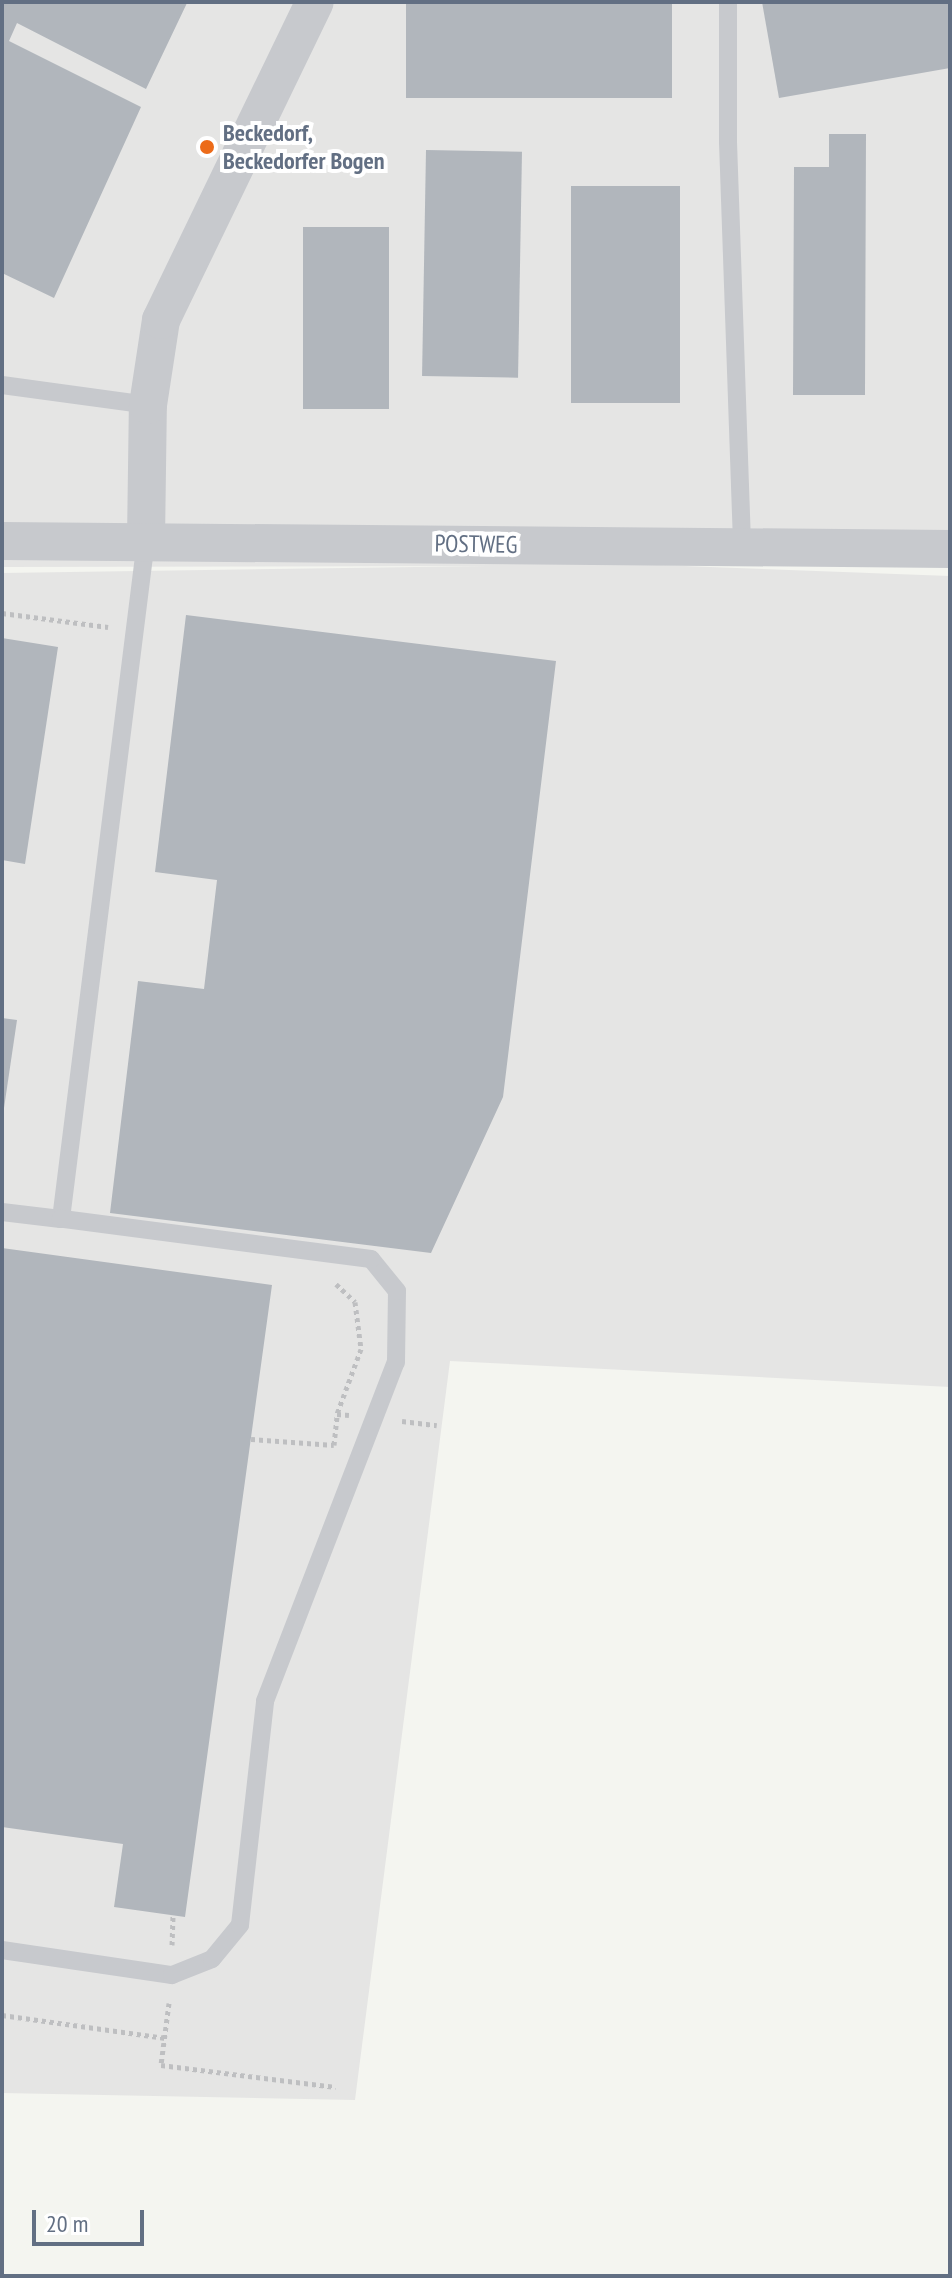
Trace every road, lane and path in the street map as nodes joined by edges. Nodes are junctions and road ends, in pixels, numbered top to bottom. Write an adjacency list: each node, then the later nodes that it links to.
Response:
1 (315, 2): 4 (street)
2 (728, 2): 7 (lane)
3 (2, 385): 4 (lane)
4 (148, 405): 5 (street)
5 (146, 540): 6 (street, POSTWEG); 7 (street, POSTWEG); 10 (lane)
6 (2, 541)
7 (742, 547): 8 (street, POSTWEG)
8 (950, 549)
9 (2, 613): 10 (path)
10 (134, 630): 12 (lane)
11 (2, 1212): 12 (lane)
12 (61, 1219): 17 (lane)
13 (328, 1276): 14 (path)
14 (337, 1414)
15 (173, 1915): 17 (path)
16 (2, 1950): 17 (lane)
17 (172, 1975): 19 (path)
18 (2, 2015): 19 (path)
19 (165, 2038): 20 (path)
20 (336, 2087)

